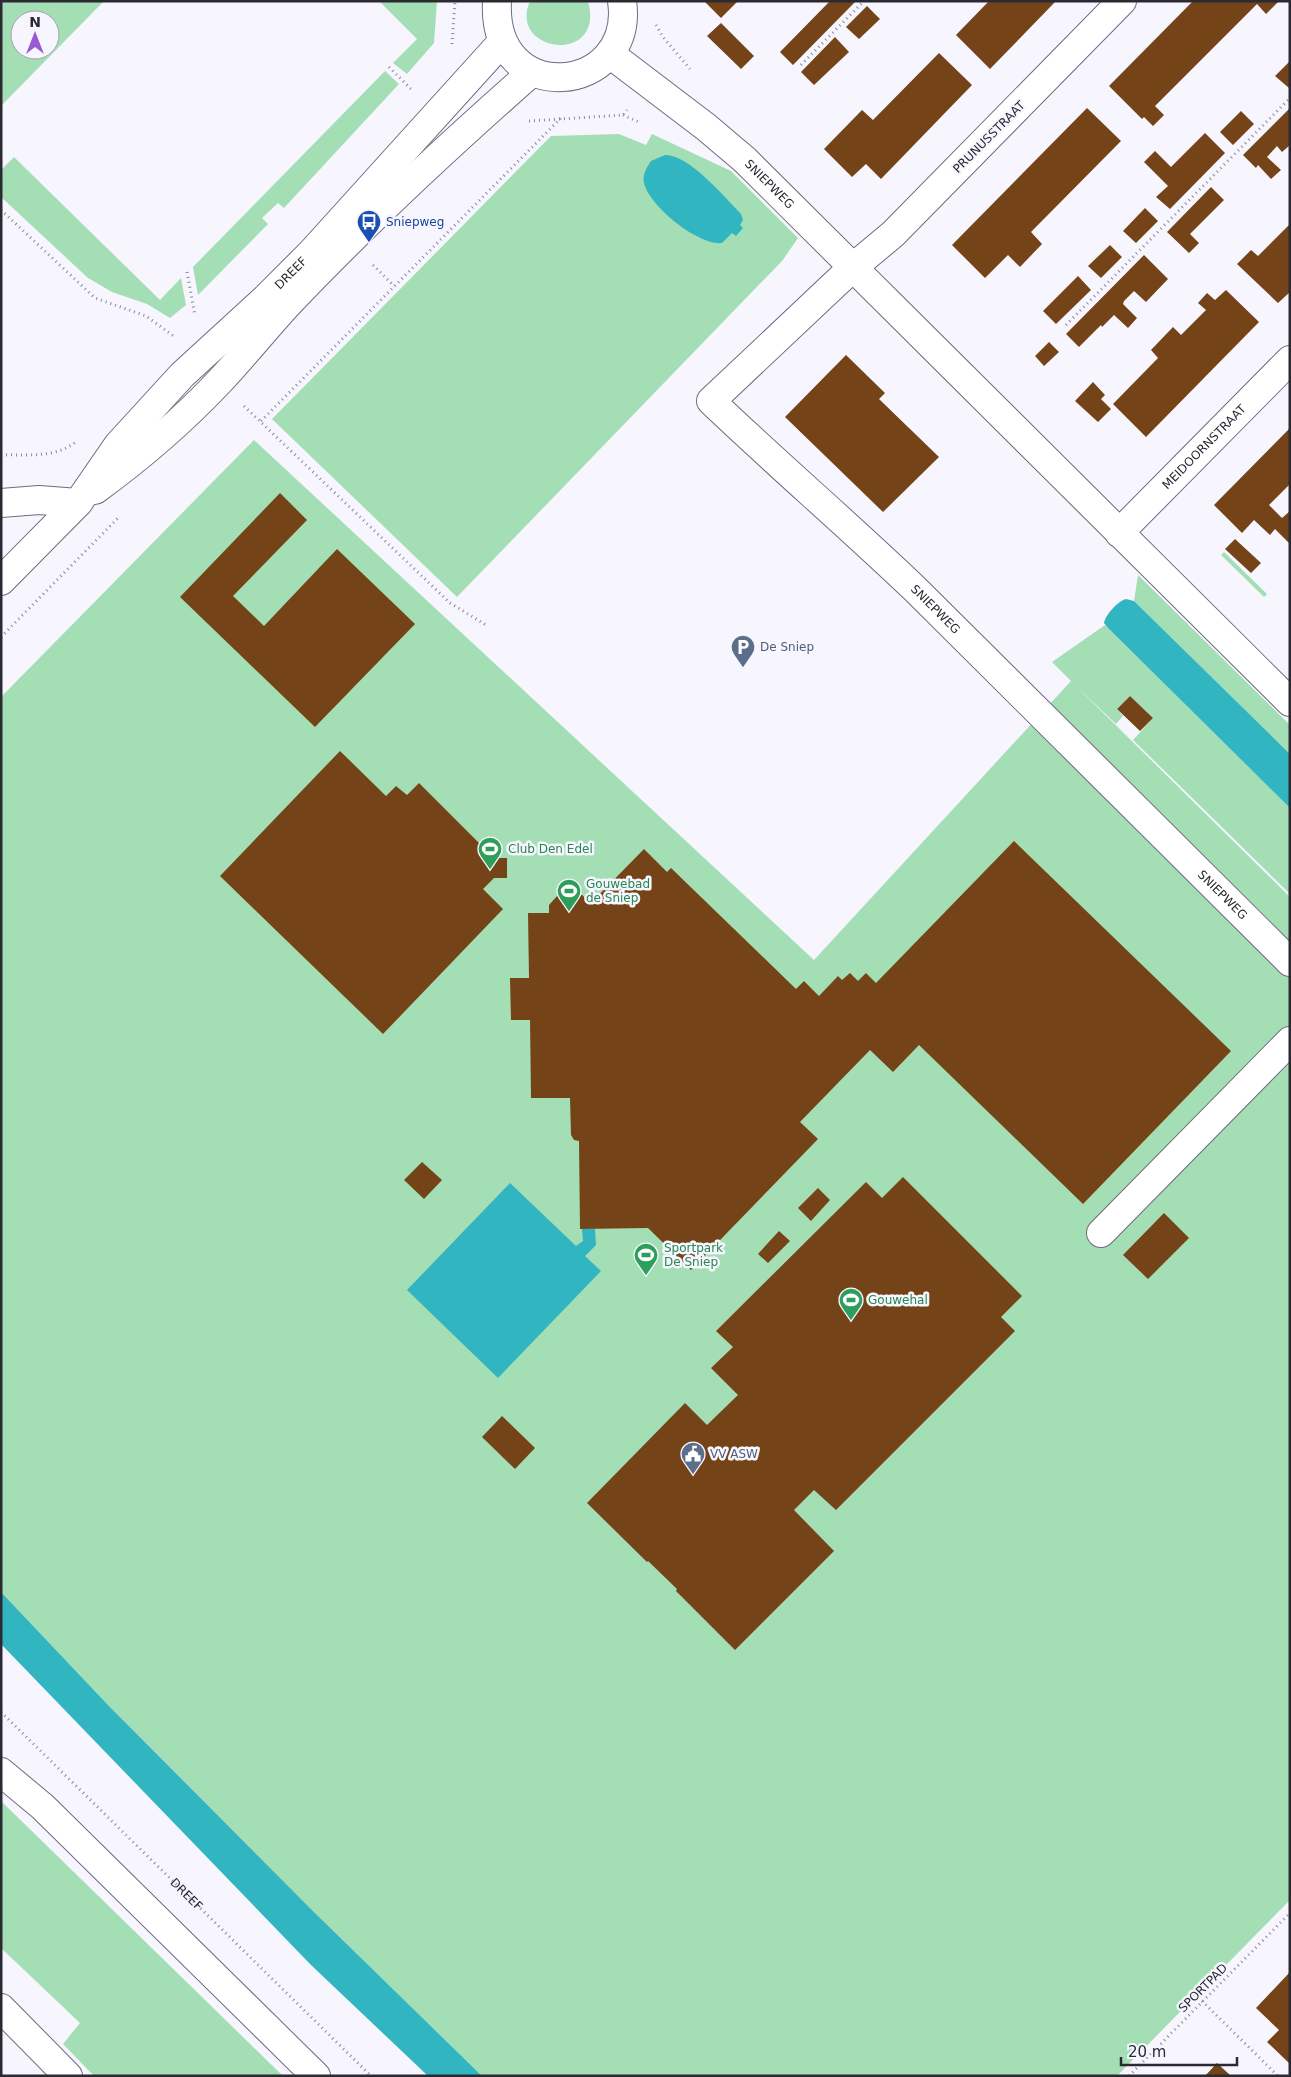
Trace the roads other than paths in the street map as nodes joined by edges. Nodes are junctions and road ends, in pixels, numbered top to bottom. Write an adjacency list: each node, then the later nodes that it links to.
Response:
1 (497, 1): 4 (main road)
2 (622, 1): 5 (main road)
3 (1122, 1): 7 (main road, PRUNUSSTRAAT)
4 (502, 42): 6 (main road); 9 (main road, DREEF)
5 (610, 54): 6 (main road); 7 (main road, SNIEPWEG)
6 (532, 72): 9 (main road, DREEF)
7 (851, 268): 11 (main road, SNIEPWEG); 14 (main road, SNIEPWEG)
8 (1290, 360): 11 (main road, MEIDOORNSTRAAT)
9 (78, 503): 10 (main road); 12 (main road, DREEF)
10 (1, 504)
11 (1119, 533): 13 (main road, SNIEPWEG)
12 (1, 581)
13 (1290, 702)
14 (1290, 962)
15 (1290, 1041): 16 (main road)
16 (1100, 1233)
17 (1, 1760): 19 (main road)
18 (1, 1772): 19 (main road)
19 (42, 1807): 22 (main road)
20 (1, 2008): 21 (main road)
21 (68, 2076)
22 (316, 2076)

